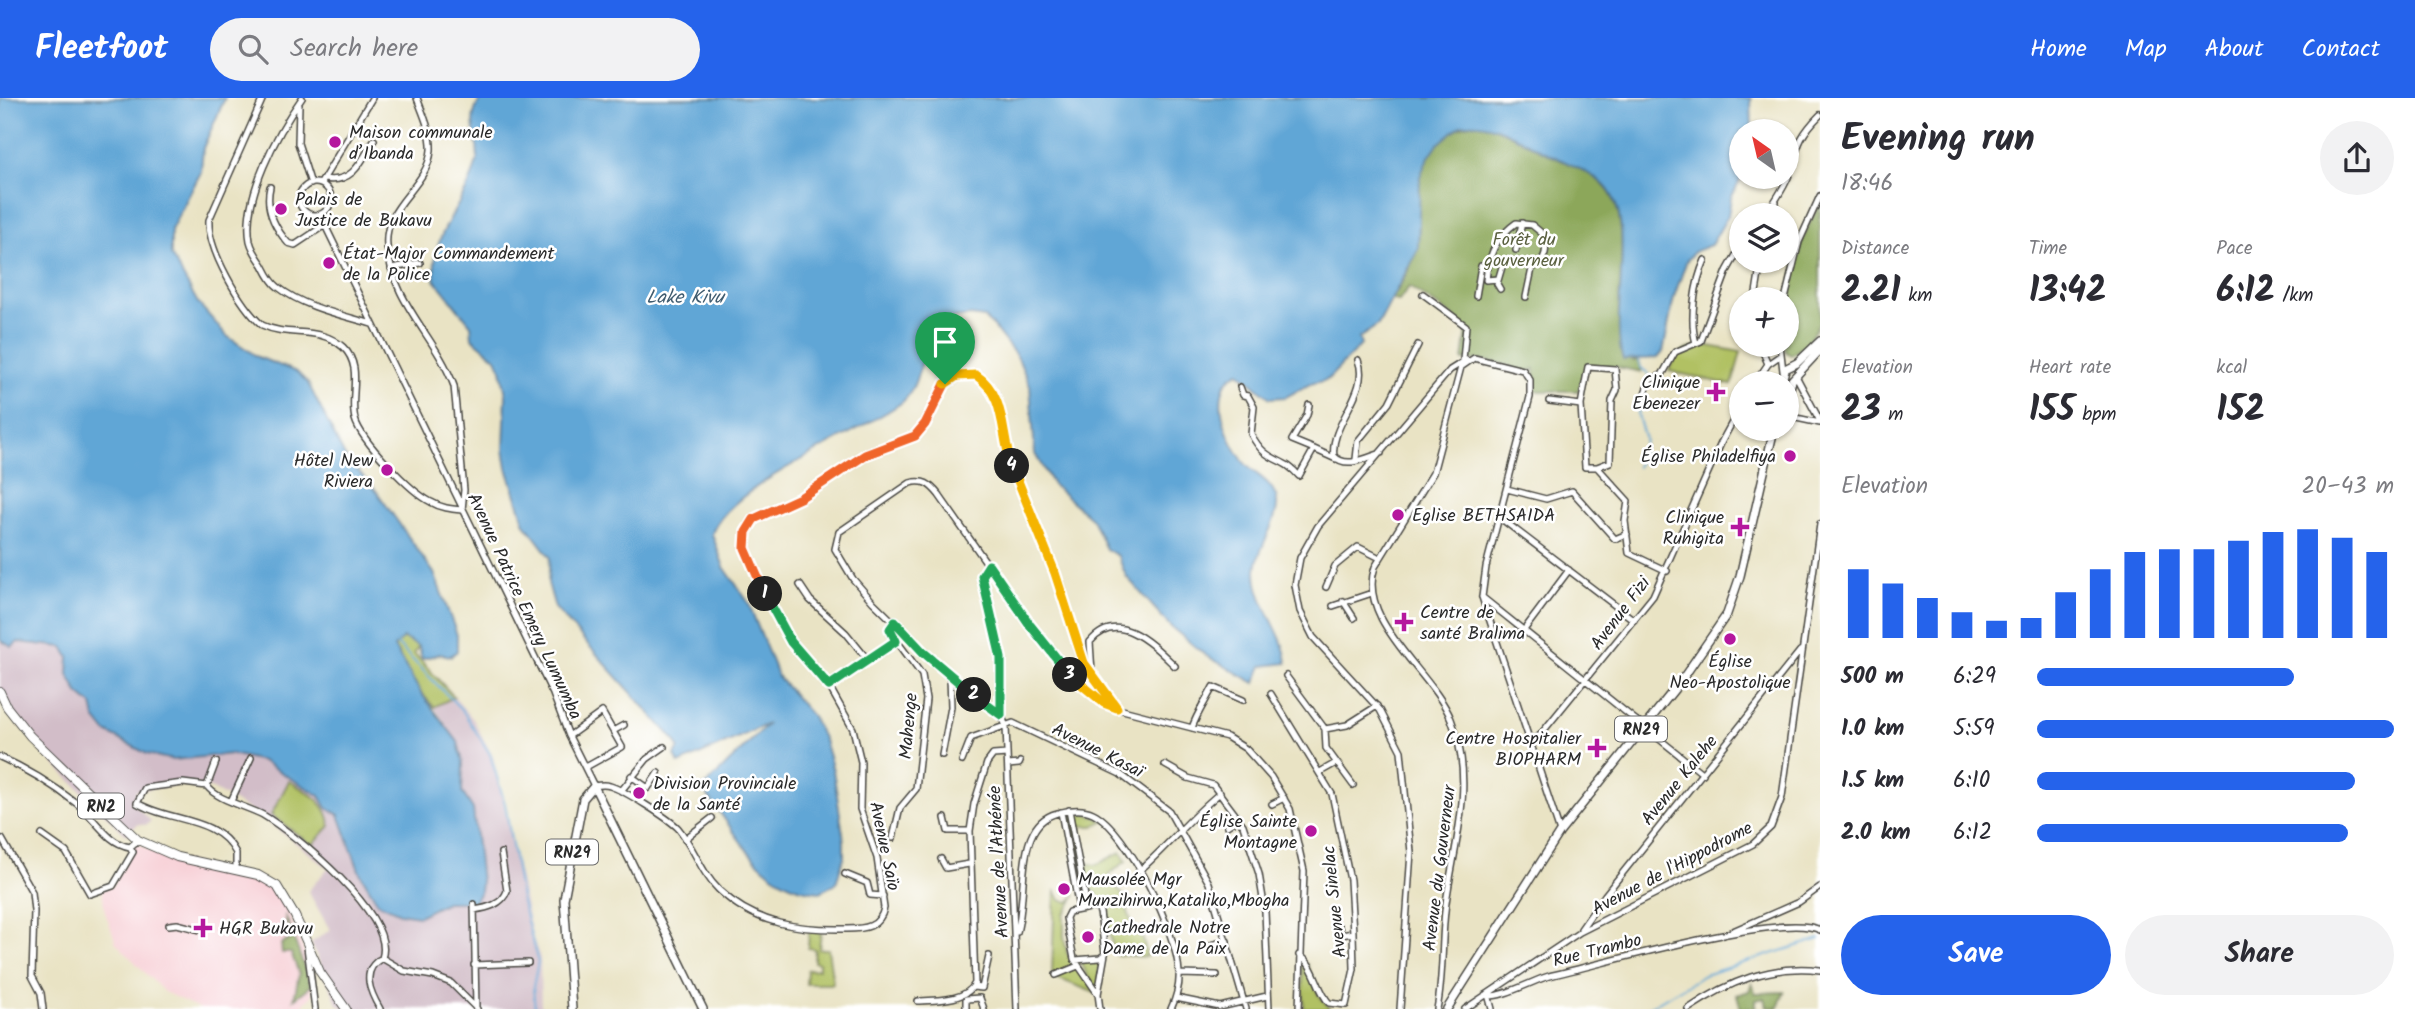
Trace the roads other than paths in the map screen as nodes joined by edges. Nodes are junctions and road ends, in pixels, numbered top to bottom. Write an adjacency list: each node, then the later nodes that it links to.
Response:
1 (263, 98): 61 (street)
2 (372, 98): 7 (street)
3 (417, 98): 23 (street)
4 (301, 100): 8 (street); 30 (street)
5 (1820, 115): 10 (street)
6 (374, 140): 7 (street)
7 (323, 181): 8 (street); 14 (street)
8 (311, 184): 14 (street)
9 (270, 187): 16 (street)
10 (1777, 196): 12 (street); 13 (street)
11 (1820, 196): 25 (street)
12 (1773, 203)
13 (1776, 203)
14 (320, 215): 16 (street, Avenue Patrice Emery Lumumba)
15 (1522, 223): 17 (street); 20 (street); 21 (street)
16 (325, 225): 30 (street, Avenue Patrice Emery Lumumba)
17 (1516, 250)
18 (1705, 260): 32 (street)
19 (420, 263): 23 (street)
20 (1487, 266): 24 (street); 28 (street)
21 (1534, 267): 24 (street); 29 (street)
22 (1729, 267): 32 (street)
23 (391, 268): 58 (street)
24 (1498, 279): 26 (street)
25 (1788, 287)
26 (1500, 289)
27 (1423, 294): 38 (street)
28 (1476, 296)
29 (1526, 297)
30 (372, 324): 59 (street, Avenue Patrice Emery Lumumba)
31 (1820, 341): 41 (main road)
32 (1696, 343): 46 (street)
33 (1418, 345): 56 (street)
34 (1820, 350): 42 (main road)
35 (1765, 357): 39 (street)
36 (1778, 357): 39 (street)
37 (1358, 360): 55 (street)
38 (1466, 360): 54 (street); 60 (street); 65 (street)
39 (1768, 364): 40 (street)
40 (1763, 371)
41 (1793, 371)
42 (1794, 371)
43 (1240, 387): 53 (street)
44 (1799, 387): 50 (street)
45 (1549, 401): 48 (street)
46 (1642, 401)
47 (1309, 405): 53 (street)
48 (1581, 405): 57 (street); 57 (street)
49 (1799, 418): 50 (street)
50 (1820, 422)
51 (1729, 430): 68 (street, Avenue Fizi)
52 (1771, 441): 98 (main road, RN29)
53 (1314, 449): 55 (street)
54 (1384, 452): 56 (street); 93 (street)
55 (1336, 459): 56 (street)
56 (1356, 459)
57 (1597, 467): 64 (street)
58 (462, 477): 59 (street); 61 (street)
59 (449, 483): 61 (street, Avenue Patrice Emery Lumumba)
60 (1507, 489): 62 (street); 64 (street)
61 (462, 510): 102 (street, Avenue Patrice Emery Lumumba)
62 (1499, 517): 67 (street); 72 (street)
63 (1820, 524): 80 (street, Avenue de l'Hippodrome)
64 (1627, 534): 68 (street)
65 (1380, 558): 70 (street); 71 (street)
66 (989, 565): 77 (street); 94 (street); 95 (street)
67 (1569, 570): 76 (street); 78 (street)
68 (1667, 571): 76 (street, Avenue Fizi)
69 (800, 585): 81 (street)
70 (1326, 587)
71 (1372, 593): 73 (street); 182 (street, Avenue du Gouverneur)
72 (1482, 597): 78 (street); 103 (street)
73 (1343, 601): 74 (street); 75 (street)
74 (1332, 606)
75 (1354, 618)
76 (1634, 620): 88 (street, Avenue Fizi)
77 (895, 622): 79 (street); 87 (street)
78 (1524, 630): 88 (street)
79 (896, 641): 81 (street); 139 (street, Mahenge)
80 (1803, 648): 83 (street, Avenue Kalehe); 84 (street, Avenue de l'Hippodrome)
81 (868, 660): 89 (street)
82 (1175, 666): 85 (street)
83 (1787, 669): 84 (street); 118 (street, Avenue Kalehe)
84 (1799, 673): 159 (street, Avenue de l'Hippodrome)
85 (1092, 676): 89 (street, Avenue Saïo); 94 (street, Avenue Saïo)
86 (1286, 676): 100 (street)
87 (950, 677): 95 (street); 106 (street)
88 (1586, 679): 98 (street); 103 (street, Avenue Fizi)
89 (829, 686): 152 (street, Avenue Saïo)
90 (0, 692): 142 (highway, RN2)
91 (1271, 694): 116 (street, Avenue Sinelac)
92 (1243, 700): 99 (street)
93 (1377, 706): 100 (street); 202 (street)
94 (1117, 708): 99 (street)
95 (1001, 715): 97 (street, Avenue de l'Athénée)
96 (624, 725): 101 (street)
97 (1006, 726): 105 (street, Avenue de l'Athénée); 109 (street); 134 (street, Avenue Kasaï)
98 (1644, 726): 118 (street); 136 (main road, RN29)
99 (1192, 728): 125 (street)
100 (1325, 729): 112 (street)
101 (613, 731): 102 (street); 115 (street)
102 (569, 736): 115 (street, Avenue Patrice Emery Lumumba)
103 (1532, 745): 136 (street)
104 (664, 747): 119 (street)
105 (1007, 754): 113 (street, Avenue de l'Athénée); 135 (street)
106 (942, 755)
107 (0, 757): 143 (street)
108 (251, 758): 126 (street)
109 (962, 761)
110 (216, 762): 121 (street)
111 (1020, 762): 113 (street)
112 (1336, 763): 116 (street); 120 (street)
113 (1008, 765): 161 (street, Avenue de l'Athénée)
114 (1165, 765): 124 (street)
115 (586, 767): 122 (street, Avenue Patrice Emery Lumumba)
116 (1320, 772): 160 (street, Avenue Sinelac)
117 (658, 773): 119 (street)
118 (1703, 774): 159 (street, Avenue Kalehe)
119 (631, 776): 123 (street)
120 (1353, 785)
121 (207, 786): 126 (street); 148 (street)
122 (594, 786): 123 (street, Avenue Saïo); 192 (main road, RN29); 193 (main road, Avenue Patrice Emery Lumumba / RN29)
123 (621, 791): 141 (street, Avenue Saïo)
124 (1220, 793): 132 (street); 134 (street)
125 (1284, 798): 127 (street); 167 (street)
126 (232, 799): 169 (street)
127 (1272, 804)
128 (1069, 810): 129 (street); 138 (street); 149 (street)
129 (1061, 812): 138 (street); 161 (street)
130 (712, 818): 141 (street)
131 (946, 818): 135 (street)
132 (1239, 818): 133 (street); 180 (street)
133 (1227, 826)
134 (1180, 828): 149 (street); 163 (street, Avenue Kasaï)
135 (970, 831): 146 (street)
136 (1560, 832): 186 (main road, RN29)
137 (42, 835): 143 (street)
138 (1070, 836): 147 (street)
139 (893, 838)
140 (2, 839): 187 (street)
141 (685, 839): 152 (street, Avenue Saïo)
142 (138, 840): 143 (street); 148 (highway, RN2)
143 (130, 847)
144 (501, 853): 172 (street)
145 (941, 859): 146 (street)
146 (970, 864): 178 (street)
147 (1075, 864): 153 (street); 154 (street)
148 (236, 869): 164 (highway, RN2)
149 (1139, 871): 175 (street)
150 (845, 874): 152 (street)
151 (1820, 887): 162 (street)
152 (883, 896)
153 (1087, 907): 154 (street); 166 (street)
154 (1079, 908): 170 (street)
155 (169, 925): 157 (street)
156 (1339, 927): 160 (street)
157 (201, 930)
158 (1820, 930): 162 (street)
159 (1580, 932): 181 (street, Avenue de l'Hippodrome)
160 (1353, 933): 167 (street, Avenue Sinelac)
161 (1016, 935): 196 (street, Avenue de l'Athénée)
162 (1721, 937): 181 (street, Rue Trambo)
163 (1227, 941): 165 (street); 184 (street, Avenue Kasaï)
164 (307, 947): 188 (street); 189 (highway, RN2)
165 (1203, 947)
166 (1105, 954): 170 (street); 179 (street)
167 (1299, 955): 201 (street)
168 (989, 956): 178 (street)
169 (382, 958): 190 (street); 191 (street)
170 (1074, 959): 173 (street)
171 (528, 963): 172 (street)
172 (474, 965): 191 (street)
173 (1078, 966): 176 (street); 179 (street)
174 (1820, 970): 206 (street)
175 (1180, 974): 177 (street); 183 (street)
176 (1056, 975)
177 (1217, 975)
178 (973, 987): 185 (street)
179 (1098, 994): 197 (street)
180 (1267, 996): 184 (street); 200 (street)
181 (1487, 996): 204 (street, Avenue de l'Hippodrome); 205 (street)
182 (1439, 997): 186 (street); 203 (street, Avenue du Gouverneur)
183 (1176, 998): 184 (street); 198 (street)
184 (1243, 1001): 199 (street, Avenue Kasaï)
185 (918, 1002)
186 (1448, 1008)
187 (43, 1009)
188 (315, 1009)
189 (346, 1009)
190 (380, 1009)
191 (477, 1009)
192 (572, 1009)
193 (703, 1009)
194 (966, 1009): 195 (street)
195 (984, 1009)
196 (1017, 1009)
197 (1100, 1009)
198 (1171, 1009)
199 (1246, 1009)
200 (1269, 1009)
201 (1299, 1009)
202 (1399, 1009)
203 (1437, 1009)
204 (1466, 1009)
205 (1492, 1009)
206 (1688, 1009)

